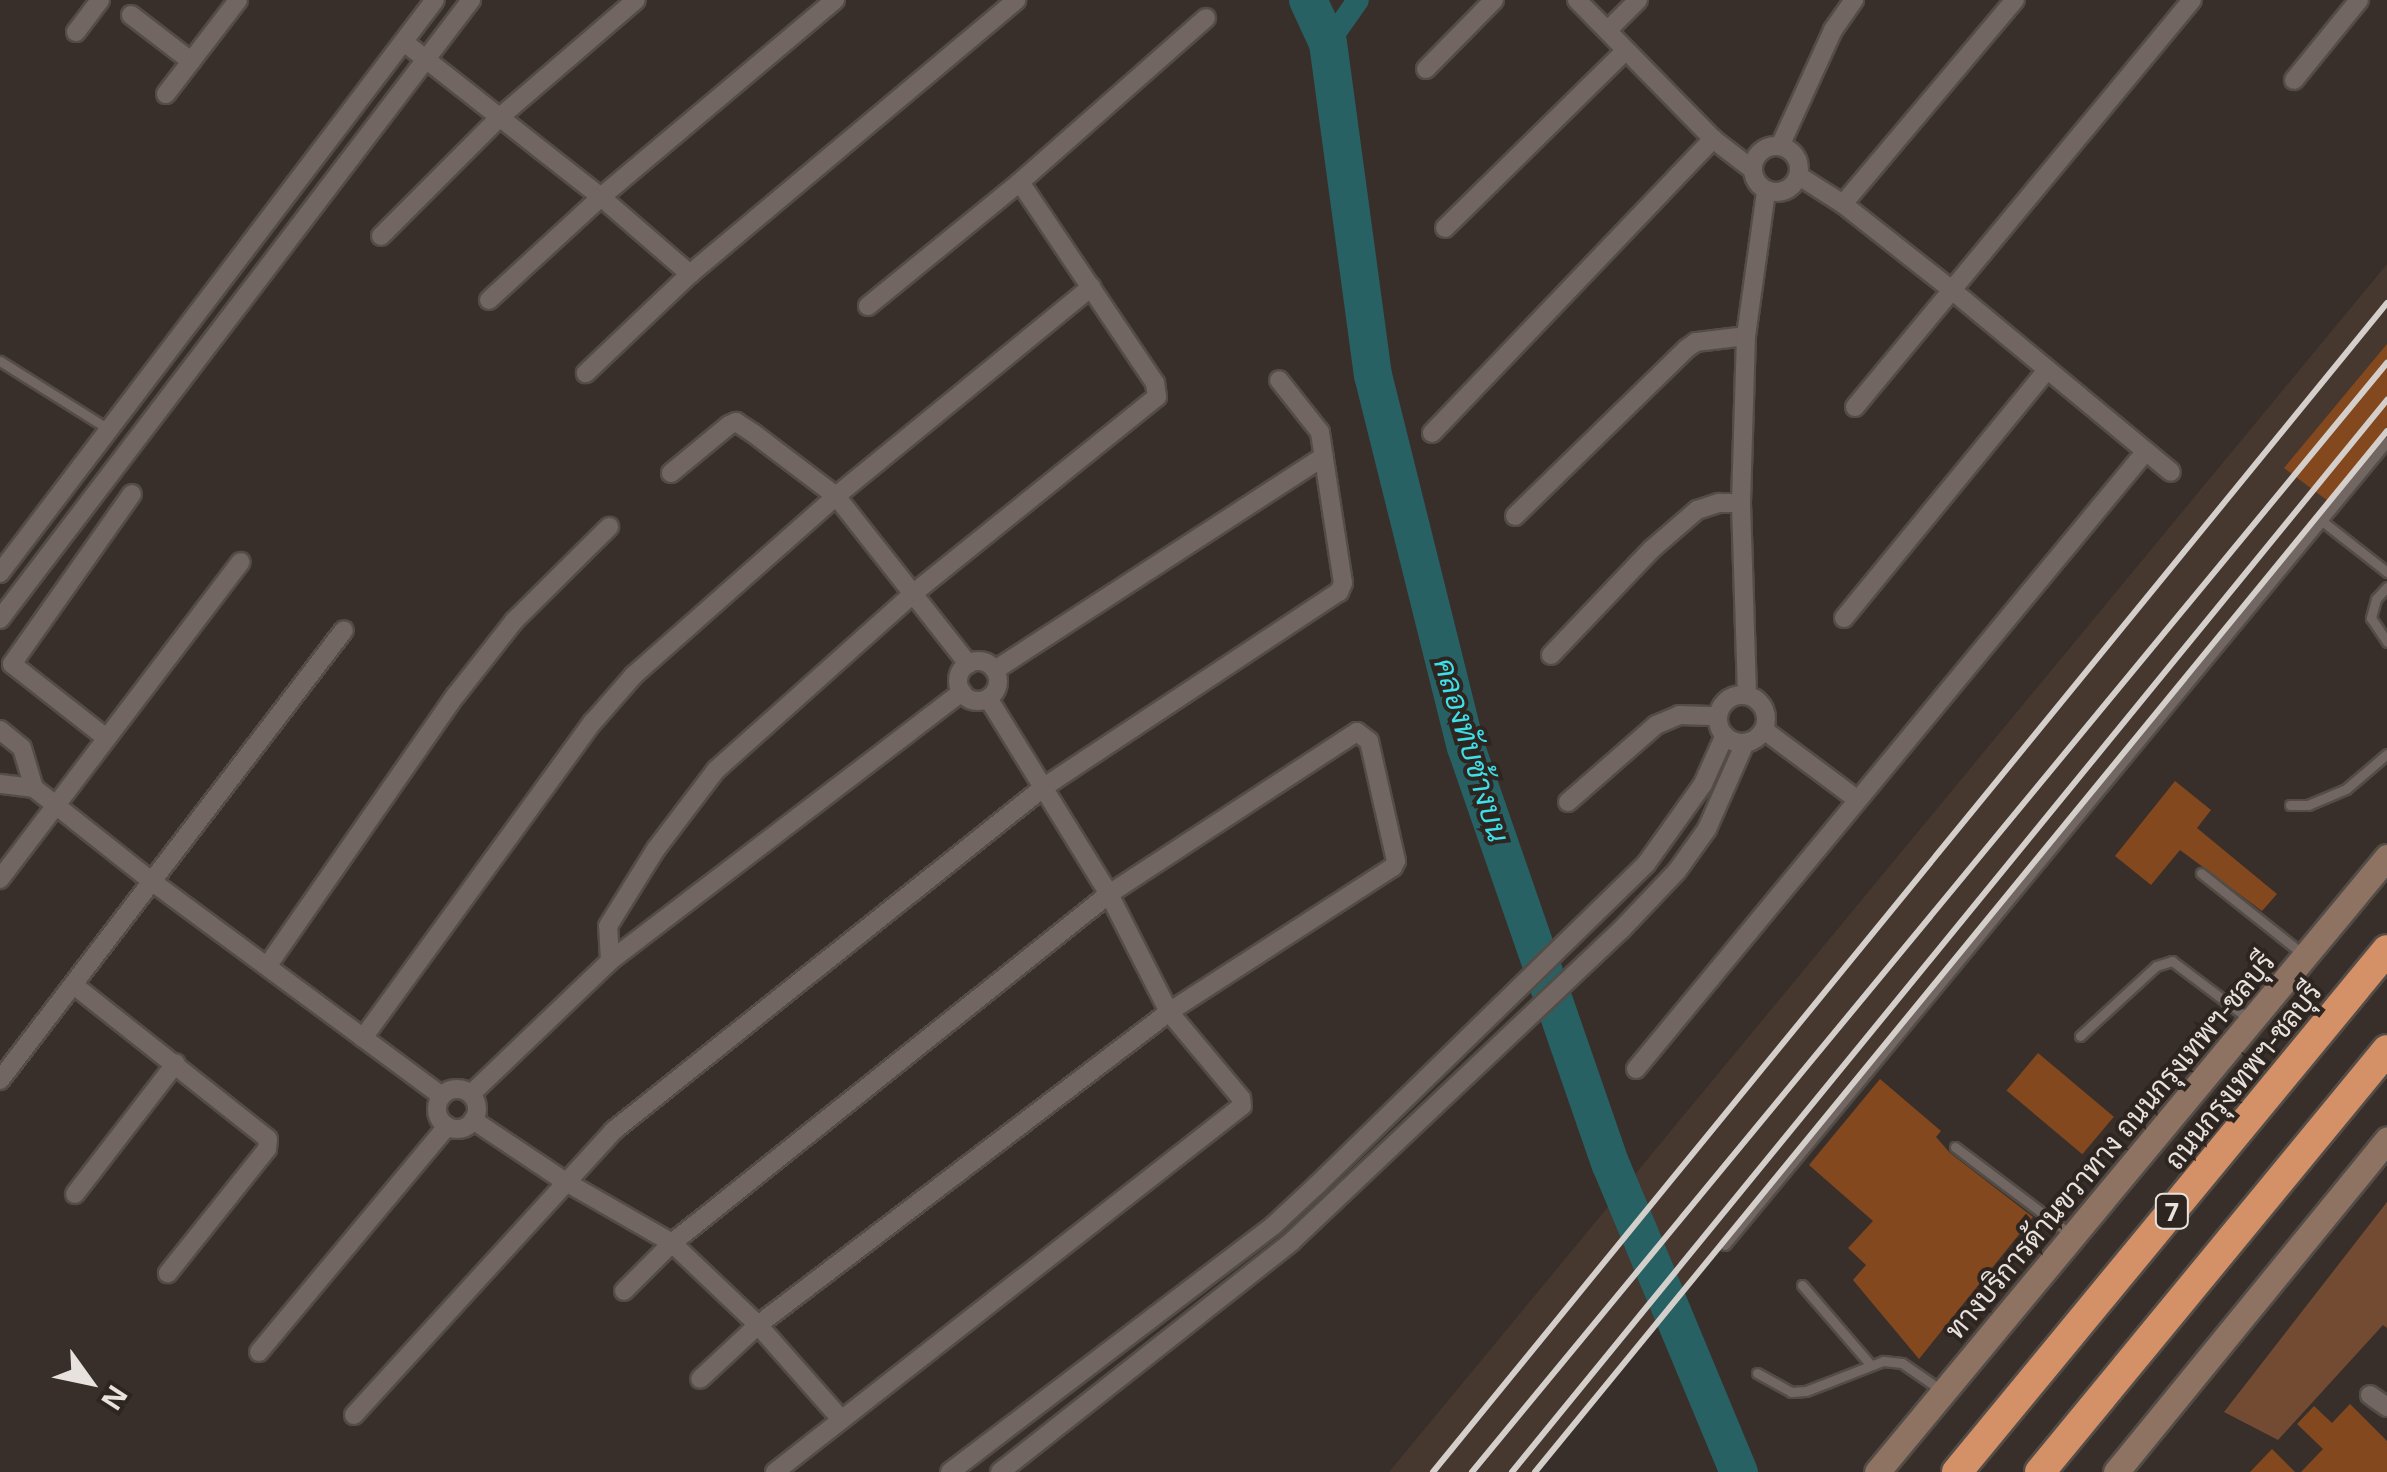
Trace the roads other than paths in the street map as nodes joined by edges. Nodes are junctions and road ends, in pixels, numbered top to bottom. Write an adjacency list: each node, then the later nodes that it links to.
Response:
1 (100, 0): 18 (street)
2 (238, 0): 22 (street)
3 (436, 0): 19 (street)
4 (471, 0): 21 (street)
5 (636, 0): 26 (street)
6 (835, 0): 33 (street)
7 (1016, 0): 37 (street)
8 (1494, 0): 23 (street)
9 (1577, 0): 17 (street)
10 (1638, 0): 17 (street)
11 (1854, 0): 28 (street)
12 (2015, 0): 34 (street)
13 (2192, 0): 39 (street)
14 (2359, 0): 24 (street)
15 (131, 15): 22 (street)
16 (1206, 18): 31 (street)
17 (1609, 29): 20 (street)
18 (76, 32)
19 (404, 42): 21 (street); 48 (street)
20 (1626, 50): 27 (street); 35 (street)
21 (427, 58): 26 (street); 54 (street)
22 (191, 62): 25 (street)
23 (1426, 69)
24 (2294, 80)
25 (166, 94)
26 (500, 117): 33 (street); 36 (street)
27 (1713, 139): 29 (street); 49 (street)
28 (1780, 146): 29 (street); 30 (street)
29 (1752, 169): 32 (street)
30 (1799, 176): 32 (street); 34 (street)
31 (1020, 182): 38 (street); 41 (street)
32 (1766, 191): 42 (street)
33 (601, 197): 37 (street); 40 (street)
34 (1843, 204): 39 (street)
35 (1445, 228)
36 (381, 236)
37 (690, 274): 45 (street)
38 (1091, 287): 58 (street); 67 (street)
39 (1953, 291): 44 (street); 47 (street)
40 (489, 300)
41 (868, 306)
42 (1746, 336): 59 (street); 60 (street)
43 (0, 361): 48 (lane)
44 (2046, 370): 52 (street); 69 (street)
45 (586, 373)
46 (1279, 380): 53 (street)
47 (1855, 406)
48 (110, 430): 51 (street)
49 (1432, 433)
50 (2387, 442): 61 (lane)
51 (95, 450): 54 (street); 65 (street)
52 (2146, 450): 55 (street); 88 (street)
53 (1324, 456): 74 (street); 86 (street)
54 (118, 466): 68 (street)
55 (2171, 472)
56 (671, 473): 58 (street)
57 (132, 494): 82 (street)
58 (836, 496): 67 (street); 107 (street)
59 (1741, 503): 72 (street); 76 (street)
60 (1515, 516)
61 (2322, 522): 64 (lane); 124 (lane)
62 (609, 527): 102 (street)
63 (241, 562): 82 (street)
64 (2387, 572)
65 (0, 573)
66 (2387, 587): 71 (lane)
67 (916, 592): 73 (street); 101 (street)
68 (0, 618)
69 (1844, 618)
70 (344, 630): 95 (street)
71 (2387, 642)
72 (1551, 655)
73 (968, 664): 74 (street); 75 (street)
74 (995, 670): 77 (street)
75 (962, 692): 77 (street); 101 (street)
76 (1746, 694): 78 (street); 80 (street)
77 (988, 698): 86 (street)
78 (1717, 716): 81 (street); 90 (street)
79 (0, 730): 87 (street)
80 (1764, 730): 83 (street); 88 (street)
81 (1724, 736): 83 (street); 97 (street)
82 (105, 737): 89 (street)
83 (1746, 743): 98 (street)
84 (2387, 754): 91 (lane)
85 (0, 784): 87 (street)
86 (1044, 787): 96 (street); 118 (street)
87 (34, 788): 89 (street)
88 (1858, 800): 110 (street)
89 (56, 802): 93 (street); 95 (street)
90 (1568, 802)
91 (2290, 805)
92 (2387, 857): 100 (main road, ทางบริการด้านขวาทาง ถนนกรุงเทพฯ-ชลบุรี)
93 (3, 867)
94 (2201, 873): 100 (lane)
95 (154, 883): 102 (street); 103 (street)
96 (1109, 894): 104 (street); 104 (street); 123 (street)
97 (1601, 910): 98 (street); 119 (street)
98 (1621, 930): 121 (street)
99 (2387, 950): 144 (highway, ถนนกรุงเทพฯ-ชลบุรี / 7)
100 (2305, 956): 105 (main road, ทางบริการด้านขวาทาง ถนนกรุงเทพฯ-ชลบุรี)
101 (610, 961): 112 (street)
102 (268, 965): 107 (street)
103 (75, 986): 109 (street); 111 (street)
104 (1170, 1012): 128 (street); 137 (street)
105 (2251, 1020): 106 (lane); 122 (main road, ทางบริการด้านขวาทาง ถนนกรุงเทพฯ-ชลบุรี)
106 (2080, 1036)
107 (363, 1038): 113 (street)
108 (2387, 1050): 145 (highway, 7)
109 (176, 1063): 120 (street); 125 (street)
110 (1636, 1069)
111 (0, 1080)
112 (472, 1094): 113 (street); 114 (street)
113 (442, 1096): 115 (street)
114 (474, 1120): 115 (street); 118 (street)
115 (446, 1126): 129 (street)
116 (2387, 1140): 146 (main road)
117 (1955, 1147): 122 (lane)
118 (566, 1182): 123 (street); 136 (street)
119 (1317, 1185): 121 (street); 138 (street)
120 (75, 1194)
121 (1329, 1206): 139 (street)
122 (2072, 1236): 133 (main road, ทางบริการด้านขวาทาง ถนนกรุงเทพฯ-ชลบุรี)
123 (672, 1243): 127 (street); 128 (street)
124 (1725, 1245)
125 (168, 1273)
126 (1802, 1285): 130 (lane)
127 (624, 1290)
128 (758, 1325): 132 (street); 137 (street)
129 (259, 1352)
130 (1869, 1363): 131 (lane); 133 (lane)
131 (1757, 1373)
132 (700, 1379)
133 (1944, 1392): 143 (main road, ทางบริการด้านขวาทาง ถนนกรุงเทพฯ-ชลบุรี)
134 (2370, 1395): 135 (street)
135 (2387, 1407)
136 (354, 1415)
137 (841, 1419): 140 (street)
138 (1001, 1429): 139 (street); 141 (street)
139 (1021, 1454): 142 (street)
140 (775, 1472)
141 (950, 1472)
142 (1000, 1472)
143 (1877, 1472)
144 (1958, 1472)
145 (2040, 1472)
146 (2116, 1472)

